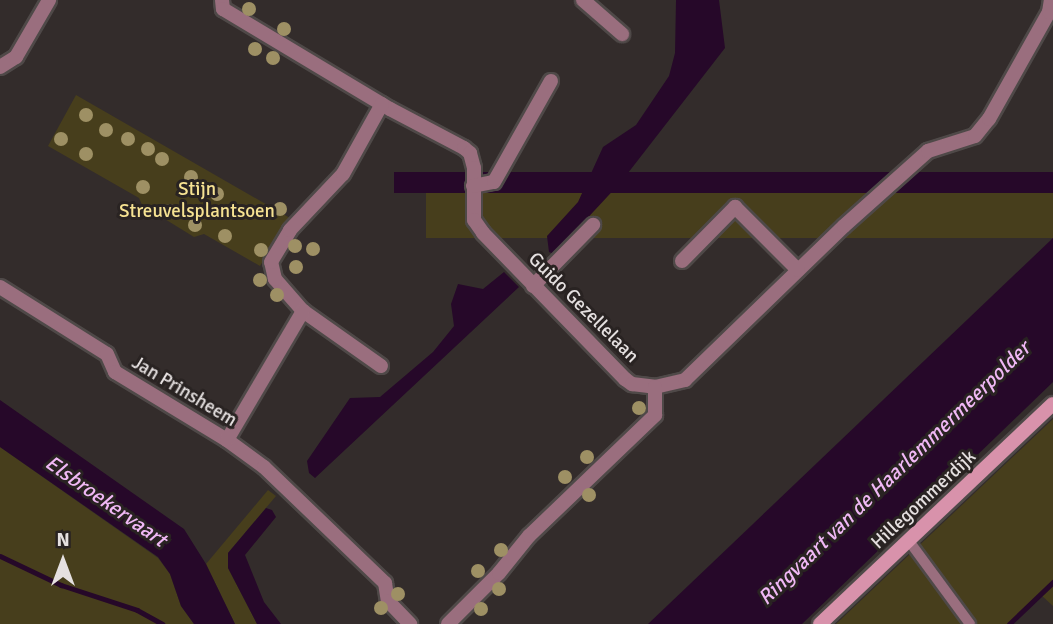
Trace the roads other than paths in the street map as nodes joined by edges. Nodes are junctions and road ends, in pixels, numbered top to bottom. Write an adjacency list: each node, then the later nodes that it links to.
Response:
1 (49, 0): 6 (street)
2 (222, 0): 8 (street, Guido Gezellelaan)
3 (583, 0): 5 (street)
4 (1051, 0): 12 (street)
5 (622, 34)
6 (0, 67)
7 (551, 81): 9 (street)
8 (382, 104): 9 (street, Guido Gezellelaan); 15 (street)
9 (473, 186): 13 (street, Guido Gezellelaan)
10 (593, 225): 13 (street)
11 (682, 261): 12 (street)
12 (798, 270): 17 (street)
13 (533, 286): 17 (street, Guido Gezellelaan)
14 (0, 287): 19 (street, Jan Prinsheem)
15 (303, 311): 16 (street); 19 (street)
16 (381, 366)
17 (655, 387): 22 (street)
18 (1053, 404): 20 (street, Hillegommerdijk)
19 (227, 440): 21 (street, Jan Prinsheem)
20 (909, 541): 23 (street, Hillegommerdijk); 24 (lane)
21 (410, 624)
22 (448, 624)
23 (820, 624)
24 (970, 624)

